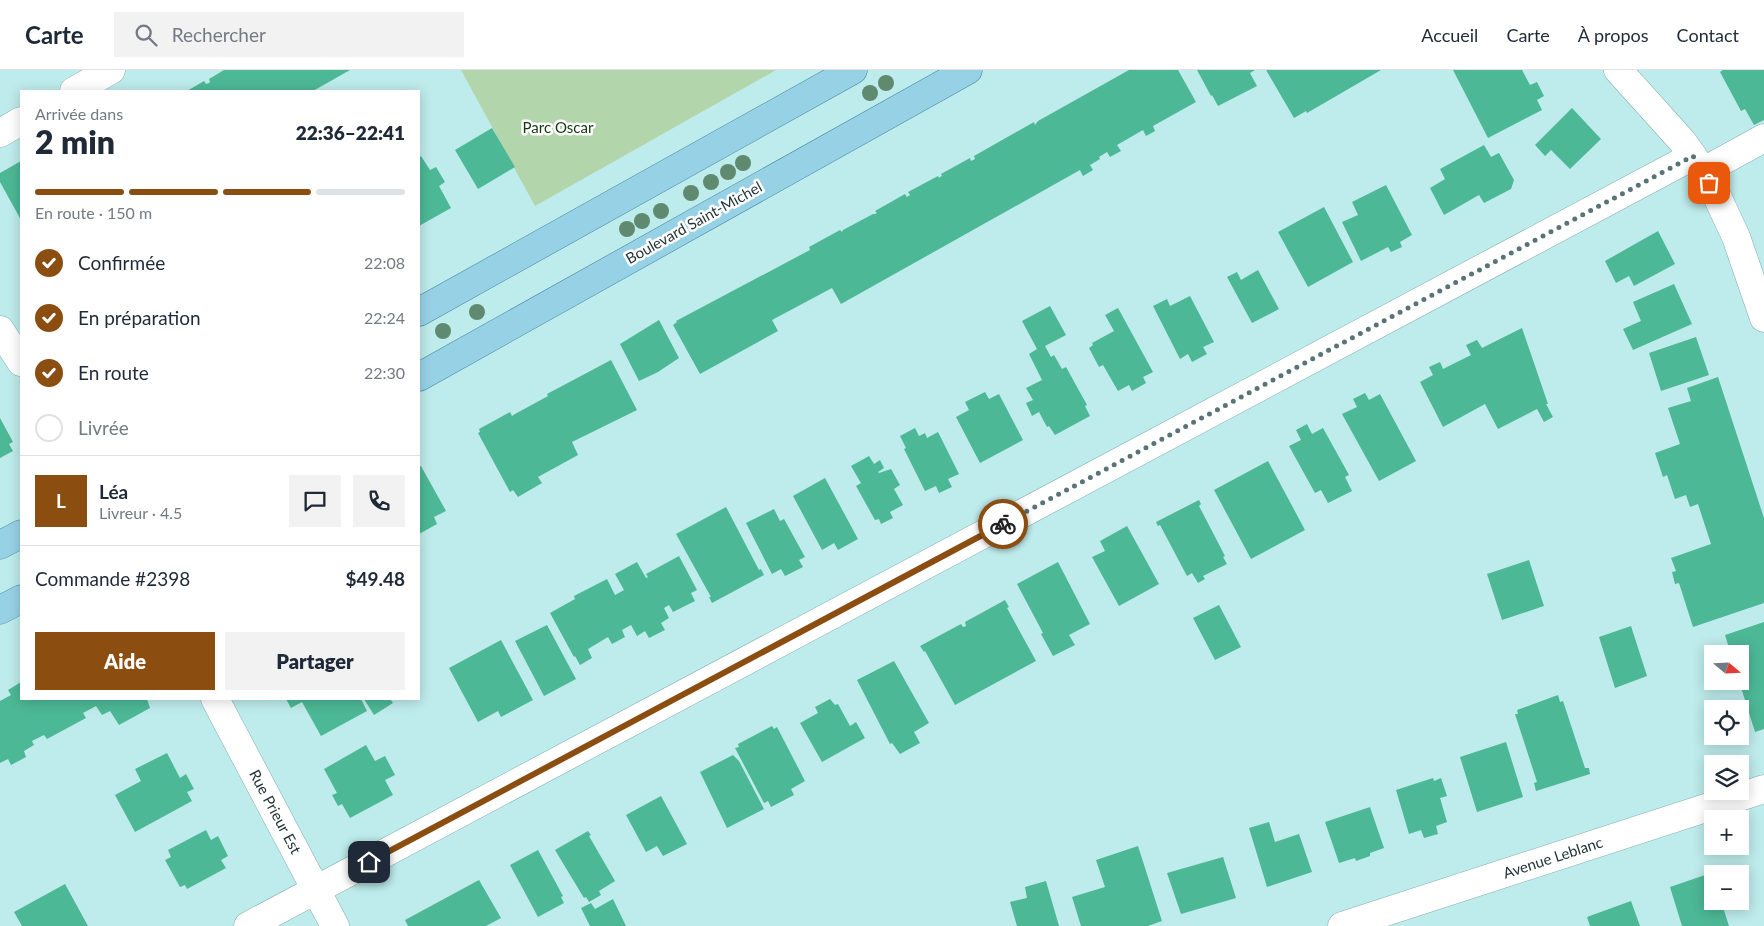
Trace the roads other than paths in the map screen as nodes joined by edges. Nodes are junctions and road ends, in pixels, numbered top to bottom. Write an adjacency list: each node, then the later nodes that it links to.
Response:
1 (111, 70): 5 (street)
2 (853, 70): 10 (main road)
3 (968, 70): 14 (main road, Boulevard Saint-Michel)
4 (1618, 70): 9 (street)
5 (76, 90)
6 (20, 122): 7 (street)
7 (0, 133)
8 (1764, 138): 9 (street)
9 (1698, 164): 11 (street); 21 (street)
10 (420, 311)
11 (1764, 318)
12 (0, 330): 13 (street)
13 (20, 360)
14 (420, 376)
15 (20, 535): 16 (main road)
16 (0, 545)
17 (20, 599): 18 (main road)
18 (0, 610)
19 (216, 700): 21 (street, Rue Prieur Est)
20 (1764, 789): 24 (street, Avenue Leblanc)
21 (316, 890): 22 (street); 23 (street, Rue Prieur Est)
22 (248, 926)
23 (336, 926)
24 (1342, 926)

